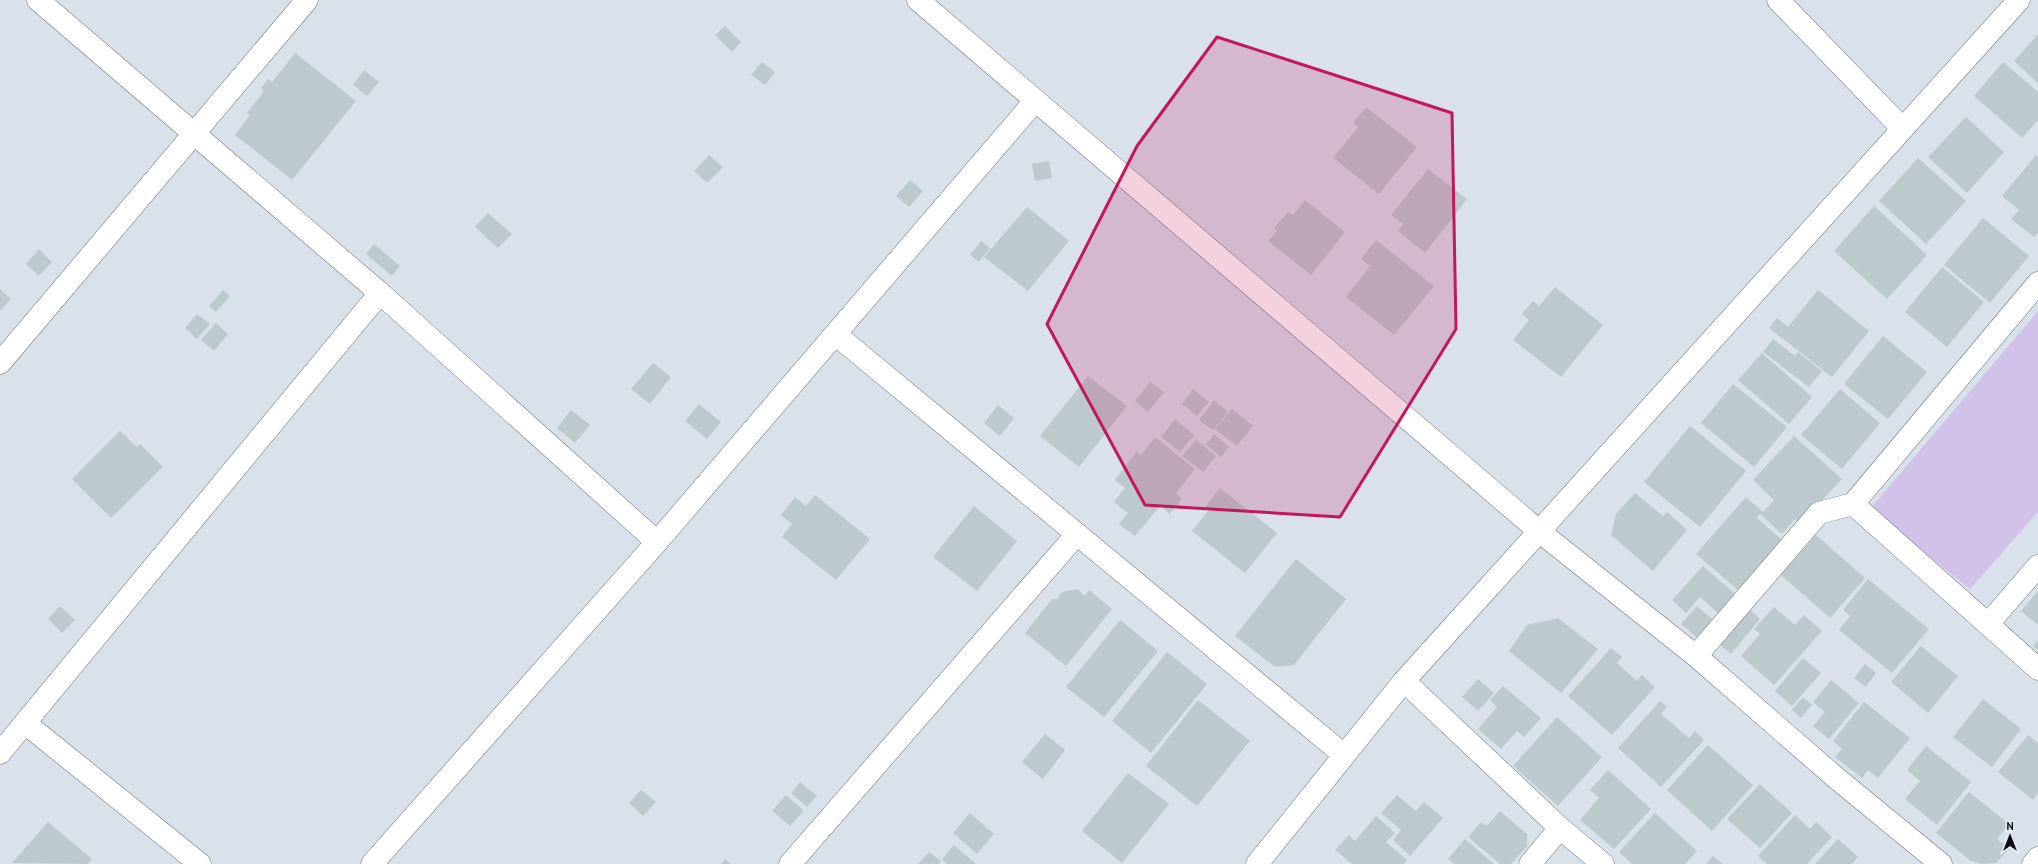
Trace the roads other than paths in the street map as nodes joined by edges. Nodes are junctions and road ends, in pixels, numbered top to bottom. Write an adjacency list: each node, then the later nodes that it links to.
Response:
1 (38, 0): 8 (street)
2 (307, 0): 8 (street)
3 (918, 0): 6 (street)
4 (1778, 0): 7 (street)
5 (2019, 0): 7 (street)
6 (1035, 100): 14 (street); 16 (street)
7 (1902, 128): 14 (street)
8 (194, 134): 10 (street); 12 (street)
9 (2038, 283): 13 (street)
10 (380, 293): 16 (street); 22 (street)
11 (840, 338): 15 (street)
12 (0, 363)
13 (1853, 504): 18 (street); 19 (street)
14 (1540, 532): 19 (street); 21 (street)
15 (1077, 534): 24 (street); 29 (street)
16 (657, 542): 28 (street)
17 (2038, 566): 18 (street)
18 (1988, 624): 20 (street)
19 (1696, 656): 33 (street)
20 (2038, 669)
21 (1404, 681): 24 (street); 25 (street)
22 (26, 722): 23 (street); 27 (street)
23 (0, 753)
24 (1344, 755): 30 (street)
25 (1560, 828): 31 (street); 32 (street)
26 (2038, 858): 34 (street)
27 (200, 864)
28 (372, 864)
29 (790, 864)
30 (1257, 864)
31 (1530, 864)
32 (1603, 864)
33 (1941, 864)
34 (2033, 864)

